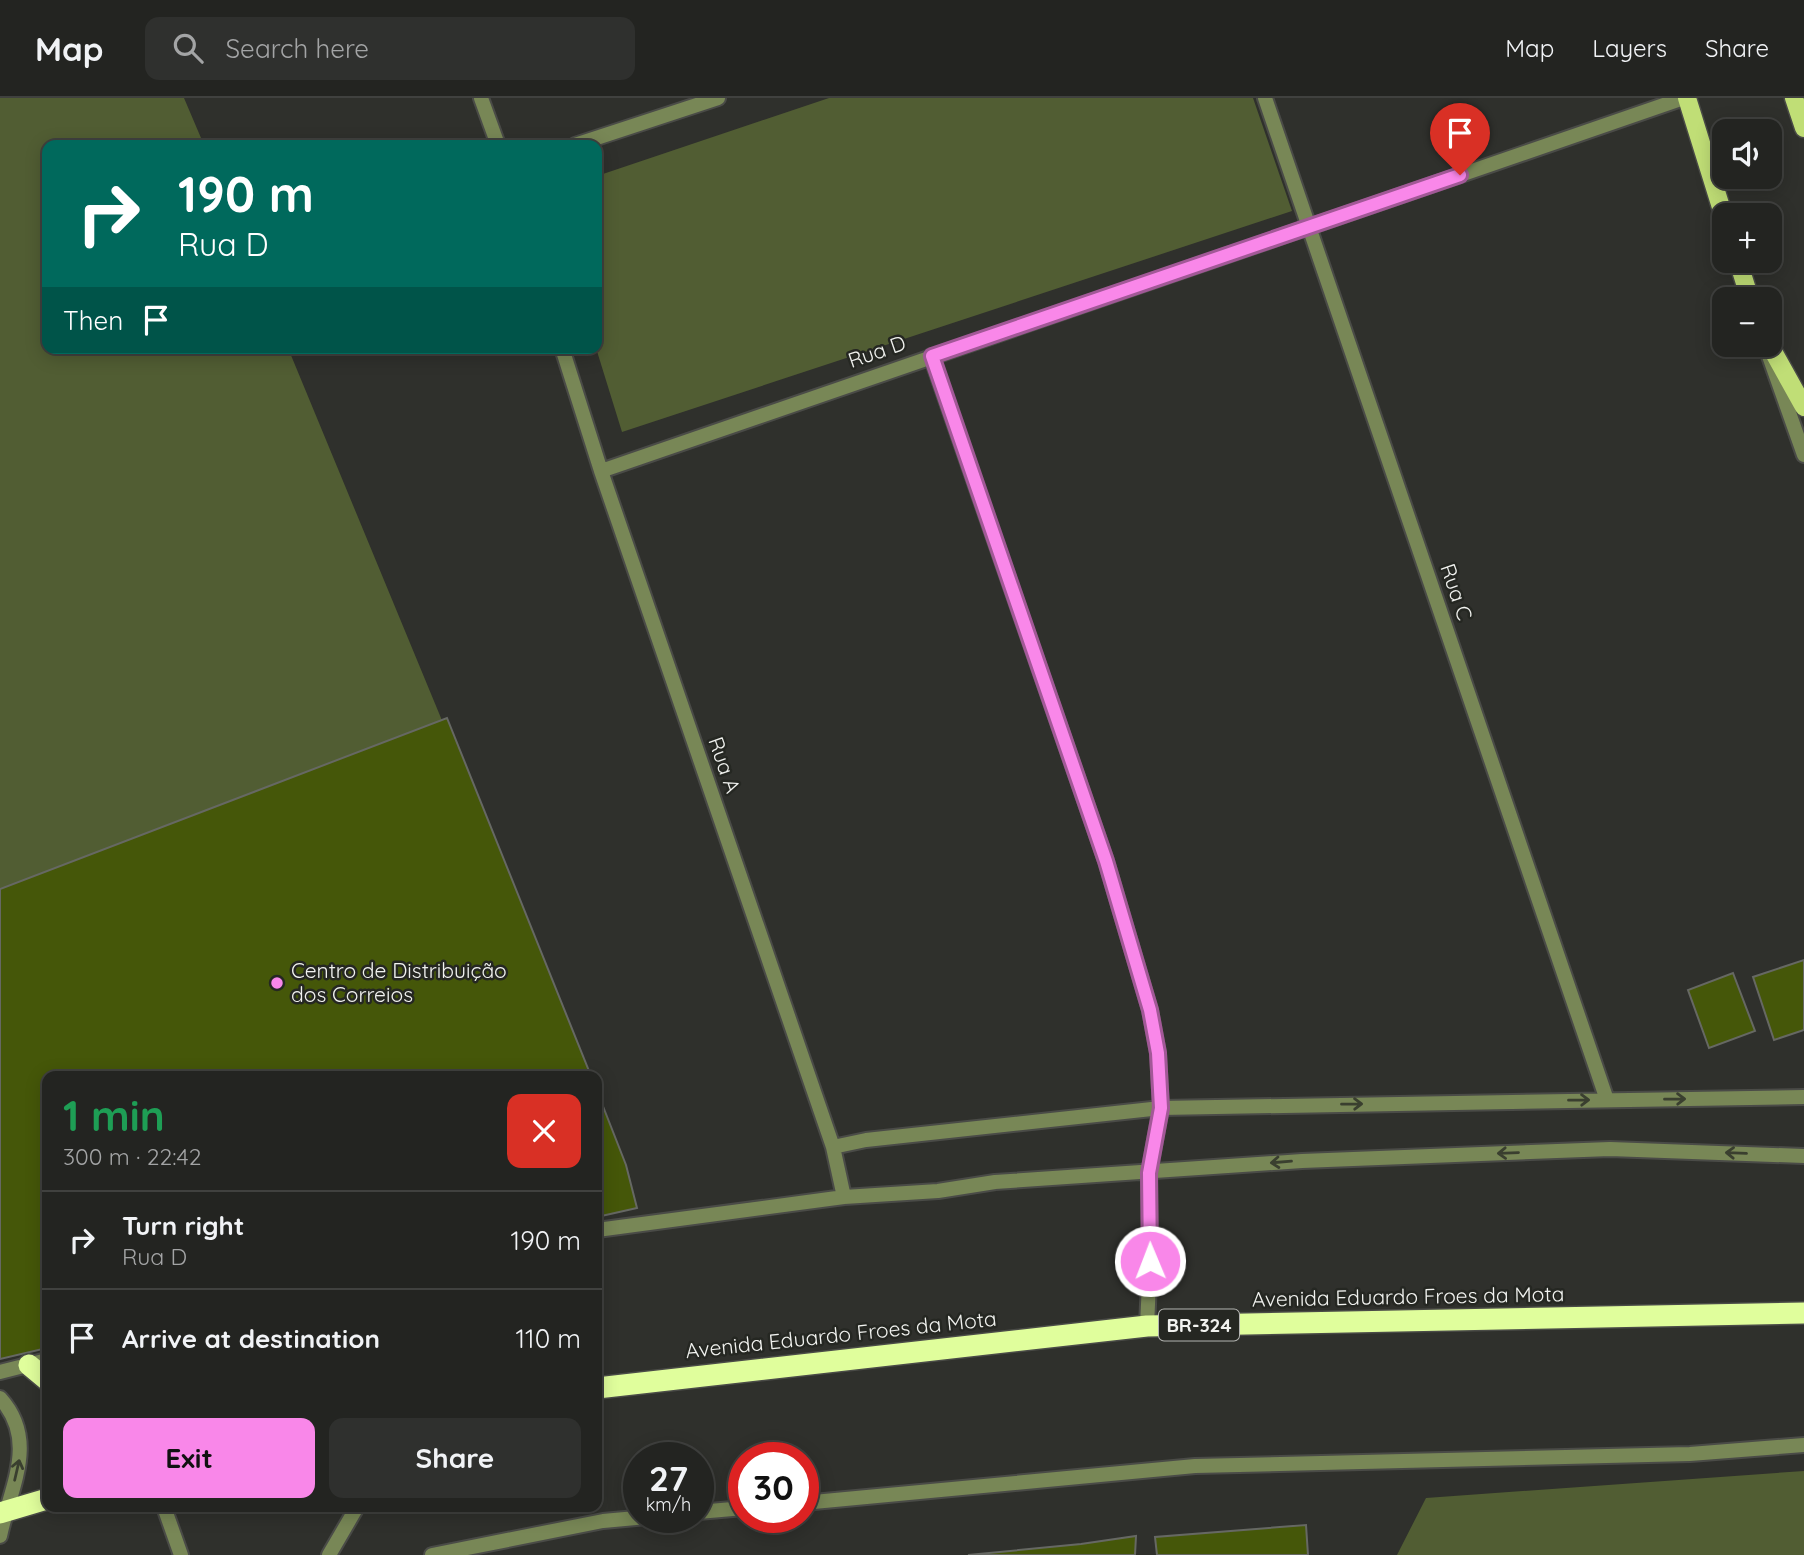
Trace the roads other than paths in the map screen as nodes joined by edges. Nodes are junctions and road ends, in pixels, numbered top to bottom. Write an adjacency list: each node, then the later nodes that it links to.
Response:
1 (481, 98): 7 (street)
2 (718, 98): 8 (street)
3 (1265, 98): 10 (street, Rua C)
4 (1685, 98): 9 (main road); 10 (street, Rua D)
5 (1794, 98): 6 (main road)
6 (1804, 128)
7 (496, 140)
8 (590, 140)
9 (1720, 203)
10 (1309, 228): 12 (street, Rua D); 19 (street, Rua C)
11 (564, 354): 17 (street, Rua A)
12 (932, 356): 17 (street, Rua D); 20 (street)
13 (1771, 357): 16 (street)
14 (1775, 357): 15 (main road)
15 (1804, 407)
16 (1804, 454)
17 (601, 471): 21 (street, Rua A)
18 (1804, 1097): 19 (street, one-way to 18)
19 (1607, 1100): 20 (street, one-way to 19)
20 (1161, 1108): 21 (street); 23 (street)
21 (833, 1147): 24 (street, Rua A)
22 (1804, 1156): 23 (street, one-way to 23)
23 (1149, 1173): 24 (street); 27 (street)
24 (844, 1197): 25 (street)
25 (602, 1229)
26 (1804, 1313): 27 (highway, Avenida Eduardo Froes da Mota / BR-324)
27 (1147, 1326): 30 (highway, Avenida Eduardo Froes da Mota / BR-324)
28 (38, 1363): 29 (street)
29 (0, 1372)
30 (602, 1387)
31 (0, 1398): 35 (street, one-way to 31)
32 (1804, 1445): 34 (street)
33 (42, 1500): 35 (highway)
34 (819, 1501)
35 (3, 1512): 39 (street)
36 (166, 1512): 40 (street)
37 (354, 1512): 41 (street)
38 (623, 1520): 42 (street)
39 (0, 1536)
40 (181, 1555)
41 (329, 1555)
42 (432, 1555)

